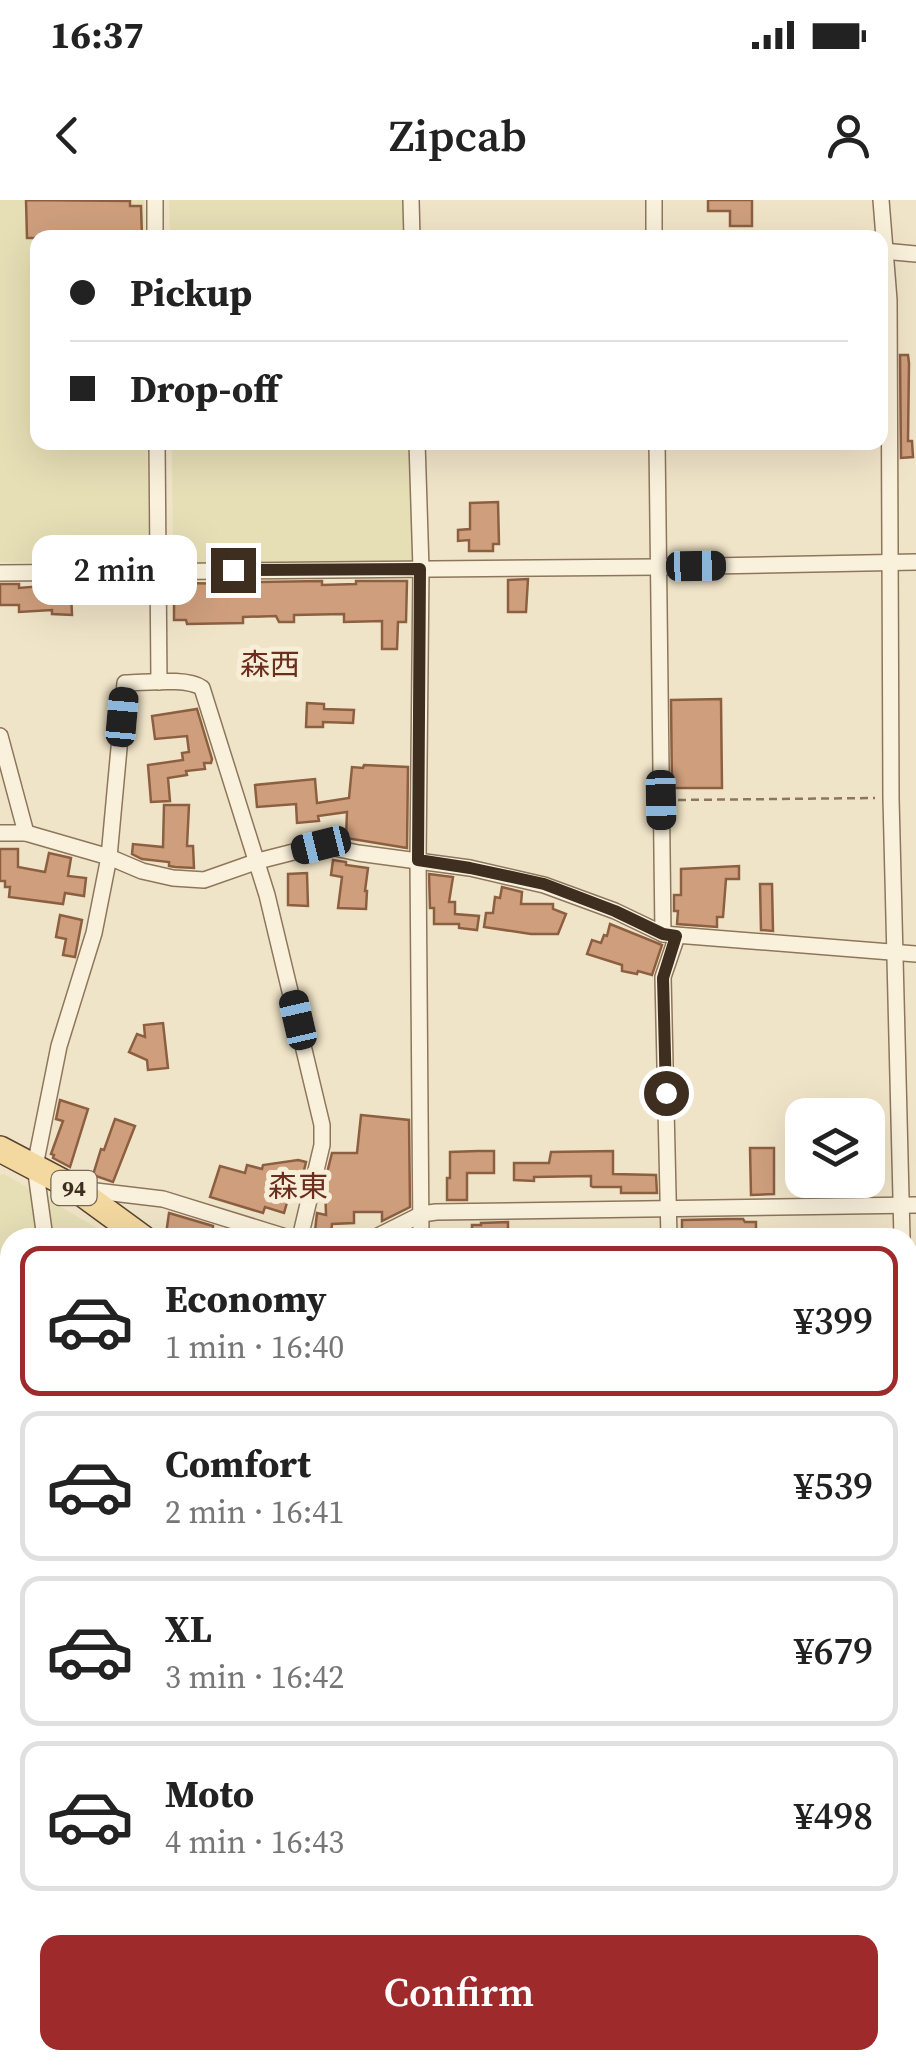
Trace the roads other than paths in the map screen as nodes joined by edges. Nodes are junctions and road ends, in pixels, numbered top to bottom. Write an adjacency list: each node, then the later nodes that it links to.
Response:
1 (154, 200): 5 (street)
2 (411, 200): 6 (street)
3 (654, 200): 7 (street)
4 (881, 200): 8 (street)
5 (155, 230)
6 (412, 230)
7 (654, 230)
8 (882, 230)
9 (888, 251): 10 (street)
10 (916, 254)
11 (888, 300): 15 (street)
12 (157, 450): 19 (street)
13 (417, 450): 18 (street)
14 (656, 450): 17 (street)
15 (889, 562): 16 (street); 17 (street); 29 (street)
16 (916, 562)
17 (658, 567): 18 (street); 28 (street)
18 (420, 569): 19 (street); 26 (street)
19 (158, 571): 20 (street); 21 (street)
20 (0, 573)
21 (159, 682): 25 (street); 27 (street)
22 (0, 736): 23 (street)
23 (26, 832): 24 (street); 25 (street)
24 (0, 833)
25 (109, 857): 27 (street); 32 (street)
26 (418, 860): 27 (street); 28 (street); 36 (street)
27 (258, 861): 40 (street)
28 (670, 935): 29 (street); 35 (street)
29 (895, 951): 30 (street); 34 (street)
30 (916, 954)
31 (0, 1149): 32 (main road, 94)
32 (35, 1166): 33 (main road, 94); 37 (street)
33 (76, 1189): 38 (main road, 94); 39 (street)
34 (909, 1205): 35 (street)
35 (669, 1208): 36 (street); 43 (street)
36 (422, 1214): 41 (street); 42 (street)
37 (43, 1228)
38 (129, 1228)
39 (257, 1228)
40 (302, 1228)
41 (394, 1228)
42 (421, 1228)
43 (670, 1228)

